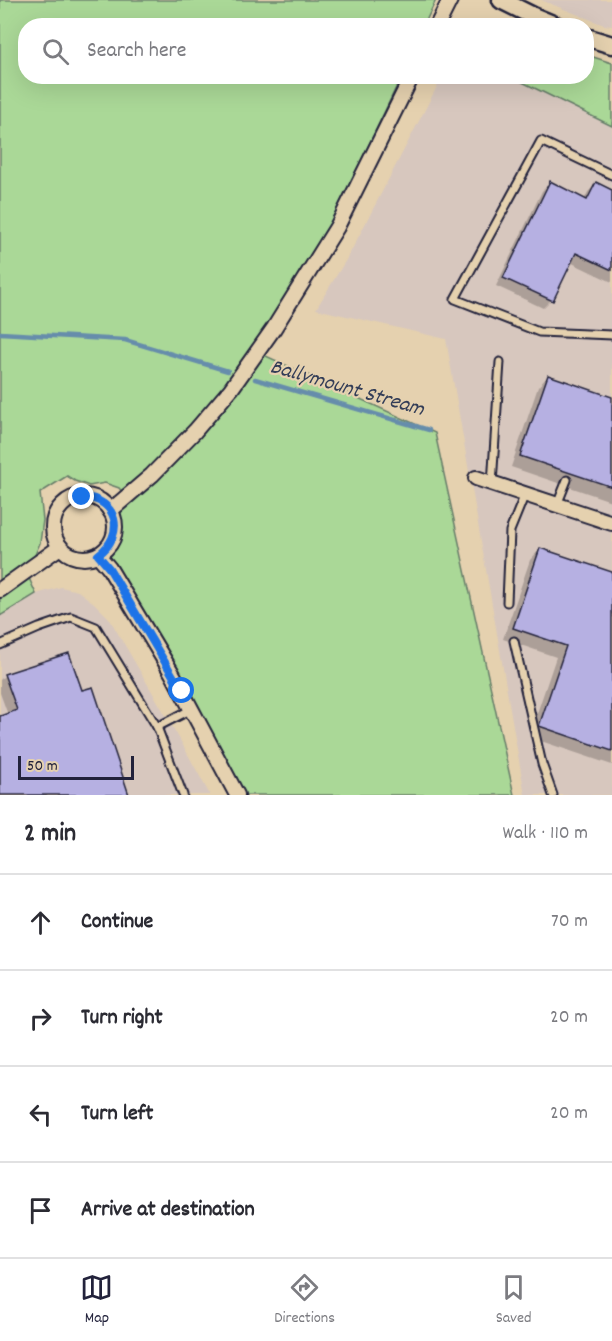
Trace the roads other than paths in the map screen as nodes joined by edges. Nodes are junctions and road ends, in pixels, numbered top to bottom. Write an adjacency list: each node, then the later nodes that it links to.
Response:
1 (450, 0): 3 (street)
2 (501, 0): 4 (street)
3 (441, 18)
4 (538, 18)
5 (594, 39): 6 (street)
6 (612, 45)
7 (408, 84): 16 (street)
8 (612, 175): 9 (lane)
9 (612, 335)
10 (500, 362): 13 (lane)
11 (476, 478): 13 (street)
12 (567, 480): 15 (lane)
13 (492, 484): 14 (street)
14 (525, 494): 15 (street); 21 (lane)
15 (557, 505): 17 (street)
16 (110, 511): 18 (street); 19 (street)
17 (612, 523)
18 (60, 547): 19 (street); 20 (street)
19 (98, 555): 24 (street)
20 (0, 590)
21 (507, 602)
22 (514, 641): 28 (lane)
23 (0, 645): 25 (lane)
24 (192, 709): 25 (lane); 27 (street)
25 (157, 727): 26 (lane)
26 (183, 795)
27 (237, 795)
28 (553, 795)

